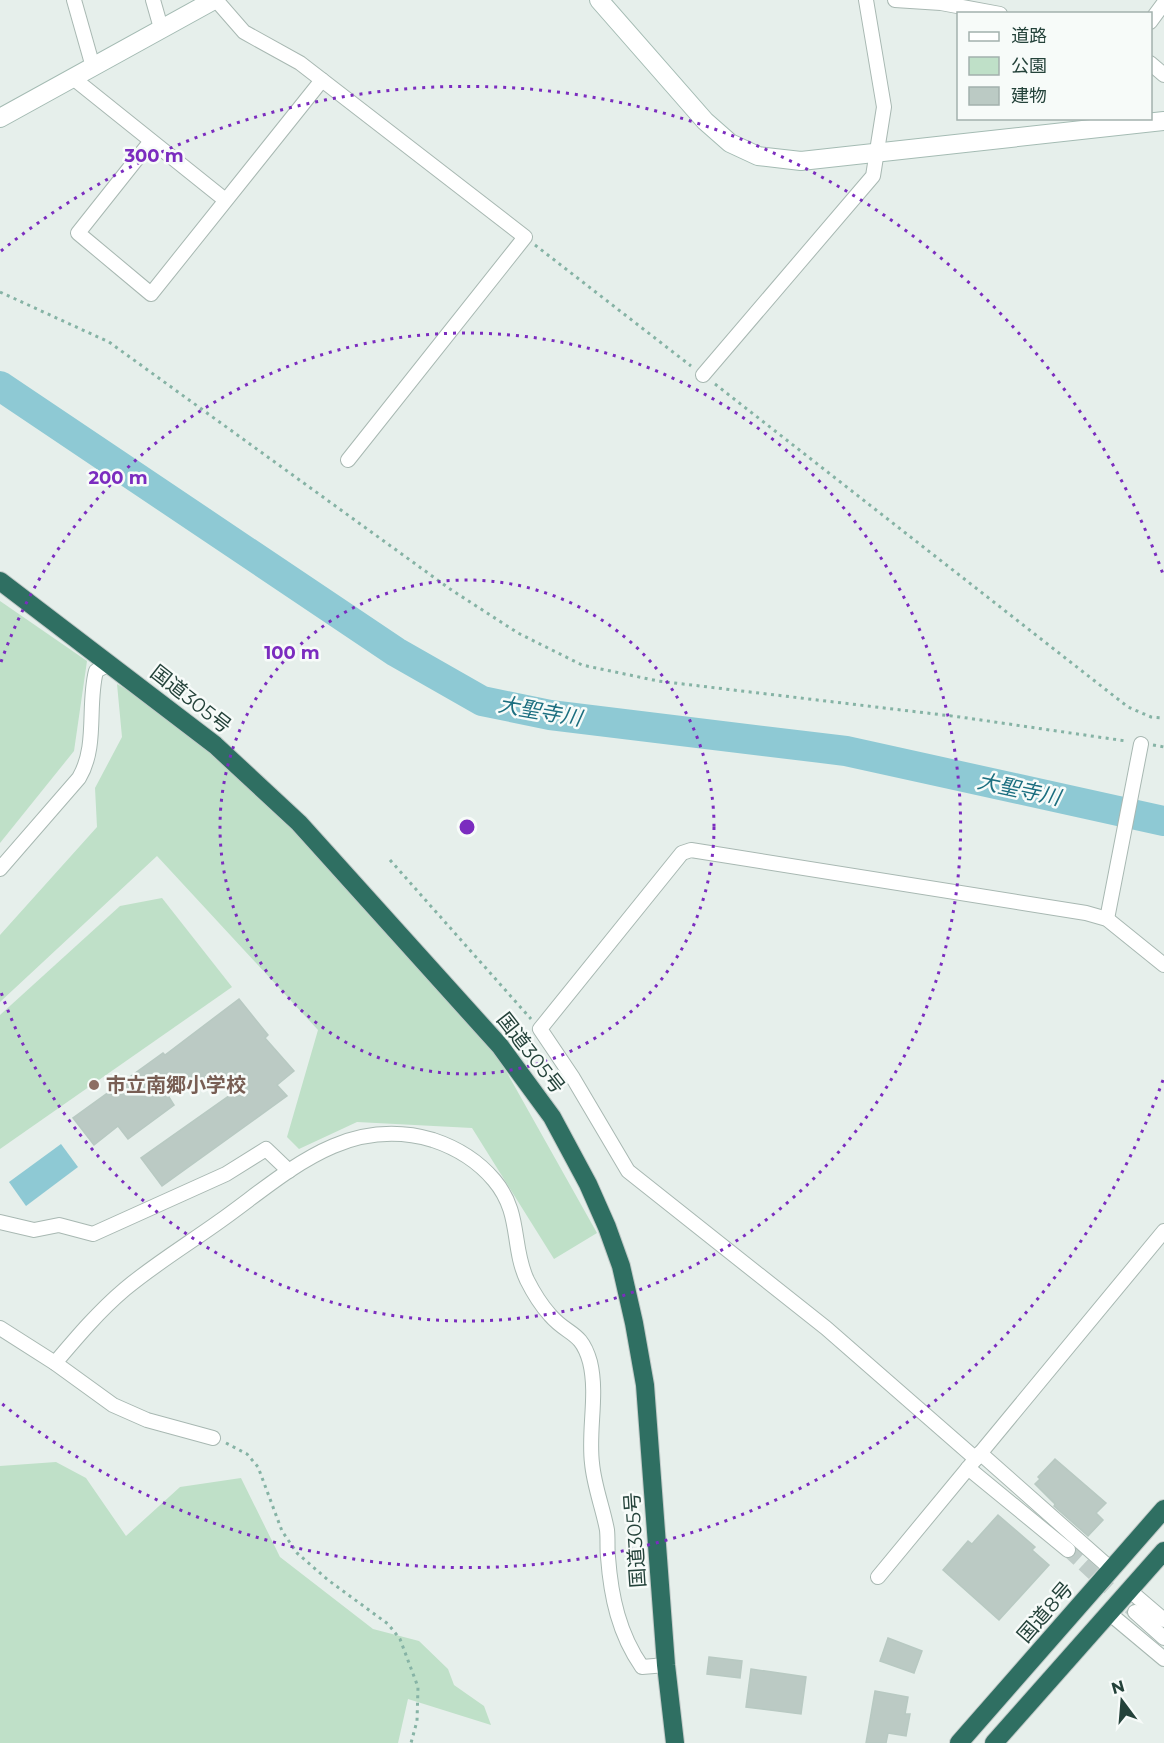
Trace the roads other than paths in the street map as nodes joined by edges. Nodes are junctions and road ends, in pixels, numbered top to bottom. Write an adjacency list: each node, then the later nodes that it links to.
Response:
1 (74, 0): 12 (street)
2 (153, 0): 10 (street)
3 (215, 0): 10 (street); 15 (street)
4 (598, 0): 19 (street)
5 (866, 0): 19 (street)
6 (895, 0): 8 (street)
7 (1164, 3): 9 (street)
8 (985, 5)
9 (1152, 19)
10 (161, 28): 12 (street)
11 (1152, 65): 13 (street)
12 (93, 67): 14 (street)
13 (1164, 75)
14 (73, 78): 16 (street); 18 (street)
15 (322, 80): 20 (street); 22 (street)
16 (0, 118)
17 (1164, 121): 19 (street)
18 (151, 141): 20 (street); 20 (street)
19 (877, 154): 21 (street)
20 (224, 200)
21 (703, 375)
22 (348, 460)
23 (0, 581): 24 (highway, 国道305号)
24 (109, 664): 26 (street); 47 (highway, 国道305号)
25 (1141, 744): 27 (street)
26 (0, 869)
27 (1107, 919): 28 (street); 35 (street)
28 (1164, 965)
29 (289, 1171): 30 (street); 33 (street); 47 (street)
30 (0, 1222)
31 (1164, 1231): 35 (street)
32 (0, 1328): 33 (street)
33 (56, 1362): 34 (street)
34 (213, 1438)
35 (975, 1460): 37 (street); 39 (street); 40 (street)
36 (1164, 1509): 39 (highway, 国道8号)
37 (1068, 1550)
38 (1164, 1551): 41 (highway)
39 (1111, 1569): 49 (highway, 国道8号)
40 (878, 1577)
41 (1129, 1590): 43 (highway); 44 (street)
42 (1136, 1612): 45 (street)
43 (1109, 1613): 46 (street); 50 (highway)
44 (1164, 1620)
45 (1164, 1638)
46 (1164, 1659)
47 (666, 1665): 48 (highway, 国道305号)
48 (675, 1743)
49 (959, 1743)
50 (994, 1743)

